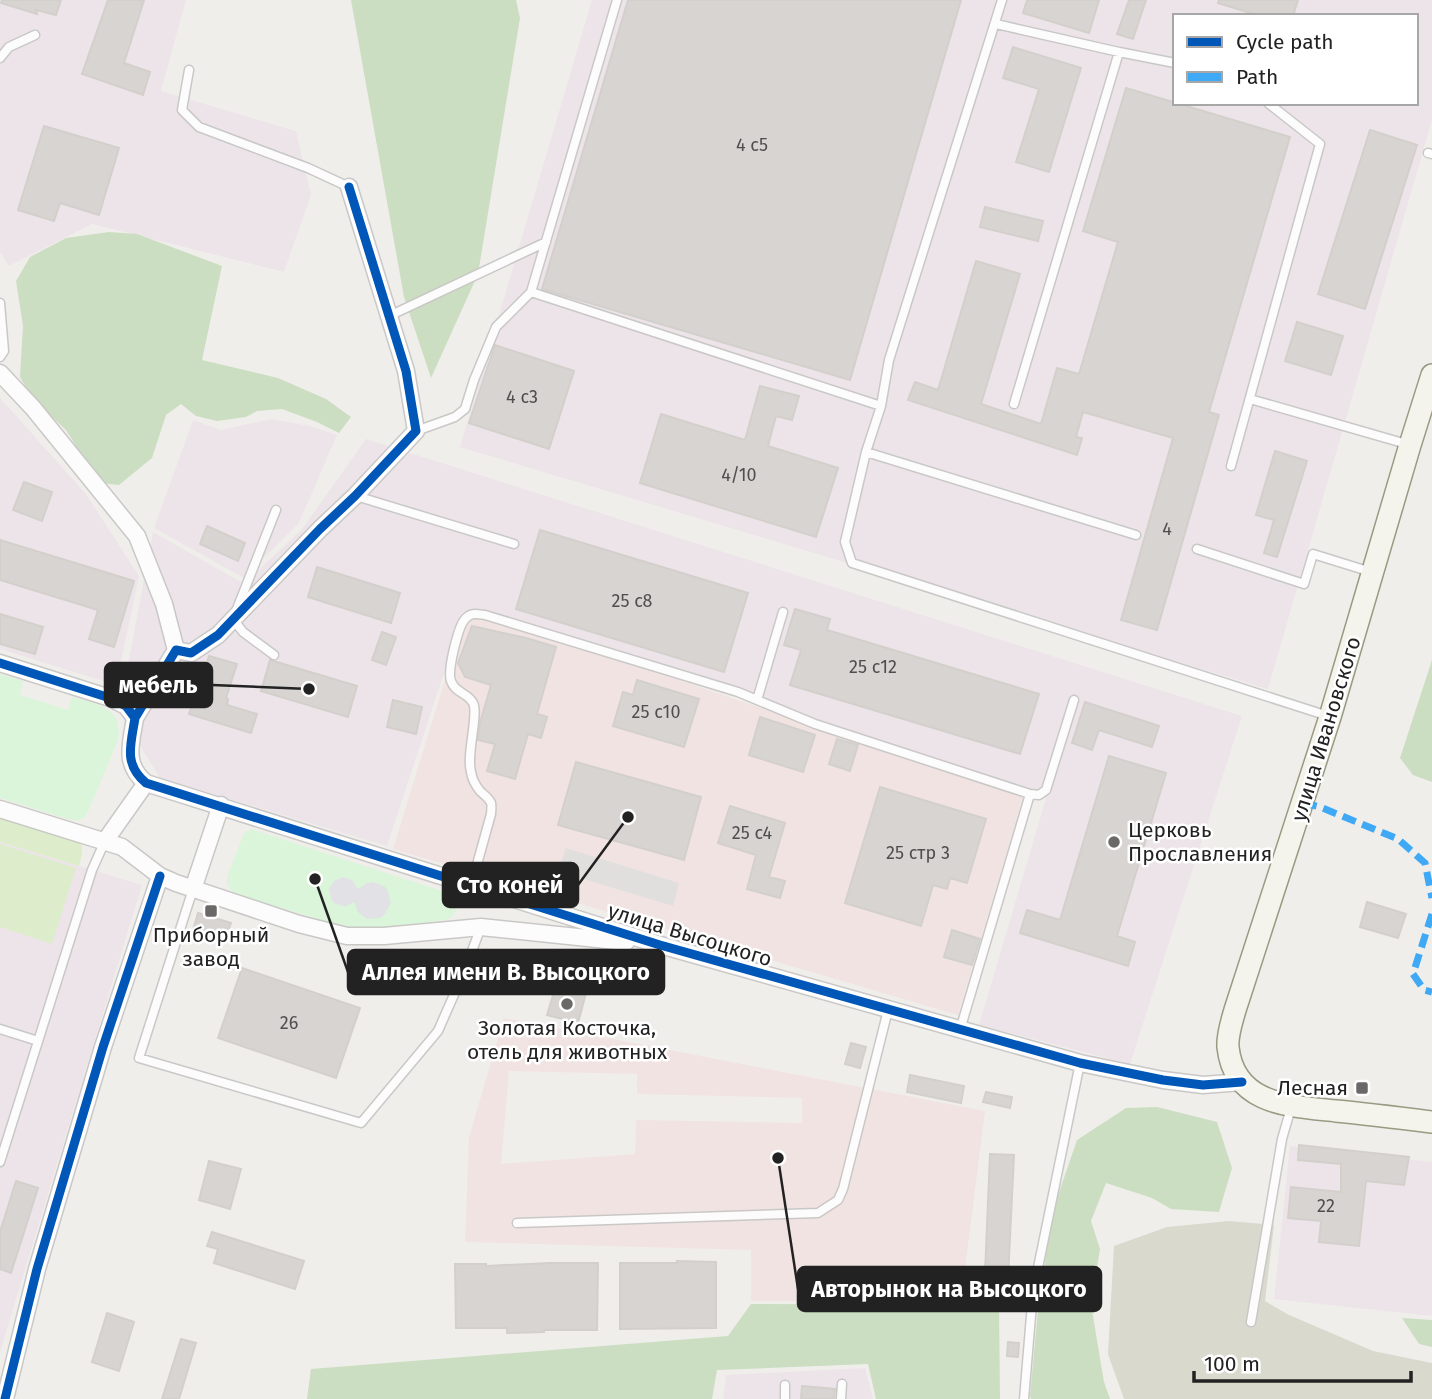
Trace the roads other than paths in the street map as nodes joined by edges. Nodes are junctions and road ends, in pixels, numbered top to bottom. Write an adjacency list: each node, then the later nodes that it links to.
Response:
1 (617, 0): 11 (lane)
2 (1002, 0): 3 (lane)
3 (996, 24): 5 (lane); 20 (lane)
4 (35, 35): 6 (lane)
5 (1119, 52): 7 (lane); 19 (lane)
6 (0, 58)
7 (1173, 63)
8 (189, 70): 10 (lane)
9 (1271, 105): 18 (lane)
10 (349, 187): 14 (street)
11 (546, 242): 12 (lane); 14 (lane)
12 (531, 292): 20 (lane); 21 (lane)
13 (0, 303): 15 (lane)
14 (389, 316): 21 (street)
15 (0, 357)
16 (0, 373): 33 (street)
17 (1432, 374): 22 (main road, улица Ивановского)
18 (1250, 399): 22 (lane); 24 (lane)
19 (1014, 404)
20 (881, 406): 23 (lane)
21 (416, 431): 25 (street)
22 (1409, 445): 30 (main road, улица Ивановского)
23 (866, 453): 27 (lane); 38 (lane)
24 (1231, 466)
25 (355, 496): 28 (lane); 32 (street)
26 (276, 510): 32 (lane)
27 (1136, 535)
28 (514, 544)
29 (1197, 549): 30 (lane)
30 (1374, 573): 38 (main road, улица Ивановского)
31 (783, 612): 36 (lane)
32 (233, 618): 33 (street); 34 (lane)
33 (176, 650): 39 (street)
34 (274, 655)
35 (0, 663): 39 (street)
36 (757, 700): 41 (lane); 46 (lane)
37 (1074, 700): 41 (lane)
38 (1331, 717): 55 (main road, улица Ивановского)
39 (135, 718): 40 (street)
40 (146, 783): 42 (street, улица Высоцкого); 44 (street)
41 (1030, 794): 52 (lane)
42 (221, 805): 46 (street, улица Высоцкого); 47 (street)
43 (0, 809): 44 (street)
44 (105, 841): 45 (street, улица Высоцкого); 53 (lane)
45 (160, 876): 47 (street, улица Высоцкого); 63 (street)
46 (471, 886): 49 (street, улица Высоцкого)
47 (194, 889): 48 (street, улица Высоцкого); 48 (lane)
48 (481, 927): 49 (street, улица Высоцкого)
49 (660, 945): 50 (street, улица Высоцкого)
50 (888, 1010): 52 (street, улица Высоцкого); 59 (lane)
51 (0, 1029): 53 (lane)
52 (960, 1030): 54 (street, улица Высоцкого)
53 (38, 1041): 58 (lane)
54 (1080, 1063): 55 (street, улица Высоцкого); 66 (lane)
55 (1242, 1082): 56 (main road)
56 (1291, 1106): 57 (main road); 60 (lane)
57 (1432, 1122)
58 (0, 1162)
59 (517, 1223)
60 (1251, 1322)
61 (842, 1384): 65 (lane)
62 (785, 1385): 64 (lane)
63 (5, 1399)
64 (785, 1399)
65 (841, 1399)
66 (1024, 1399)

